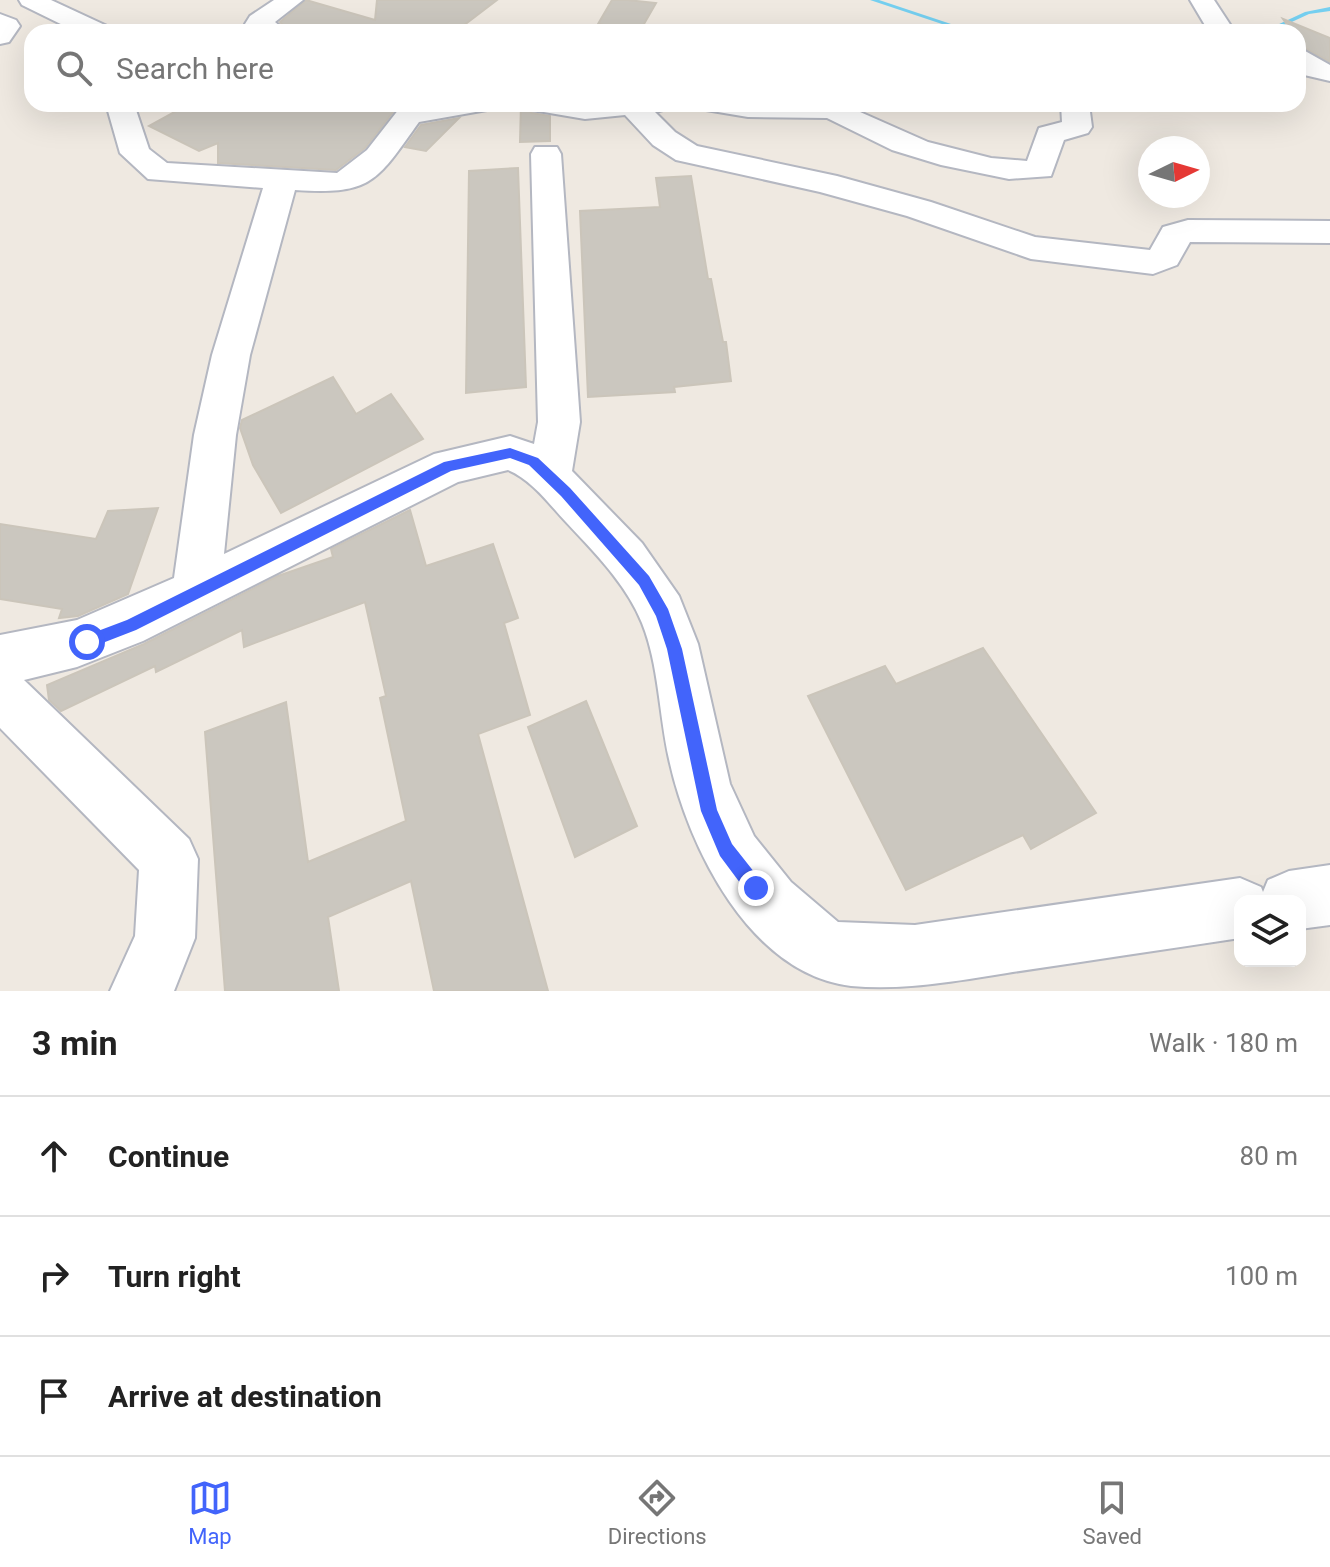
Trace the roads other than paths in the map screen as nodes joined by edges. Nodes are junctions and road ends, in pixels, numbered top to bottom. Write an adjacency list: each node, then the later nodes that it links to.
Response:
1 (31, 0): 5 (street)
2 (291, 0): 6 (street)
3 (1202, 0): 7 (street)
4 (0, 22): 8 (street)
5 (81, 24)
6 (258, 24)
7 (1217, 24)
8 (0, 36)
9 (1306, 64): 10 (street)
10 (1330, 73)
11 (122, 112): 17 (street)
12 (428, 112): 17 (street)
13 (645, 112): 18 (street)
14 (835, 112): 15 (street)
15 (1076, 112)
16 (546, 154): 19 (street)
17 (281, 181): 20 (street)
18 (1330, 232)
19 (550, 476): 20 (street); 25 (street)
20 (196, 591): 21 (street)
21 (0, 659)
22 (0, 692): 26 (street)
23 (1330, 895): 24 (street)
24 (1306, 899)
25 (1234, 909)
26 (142, 991)

